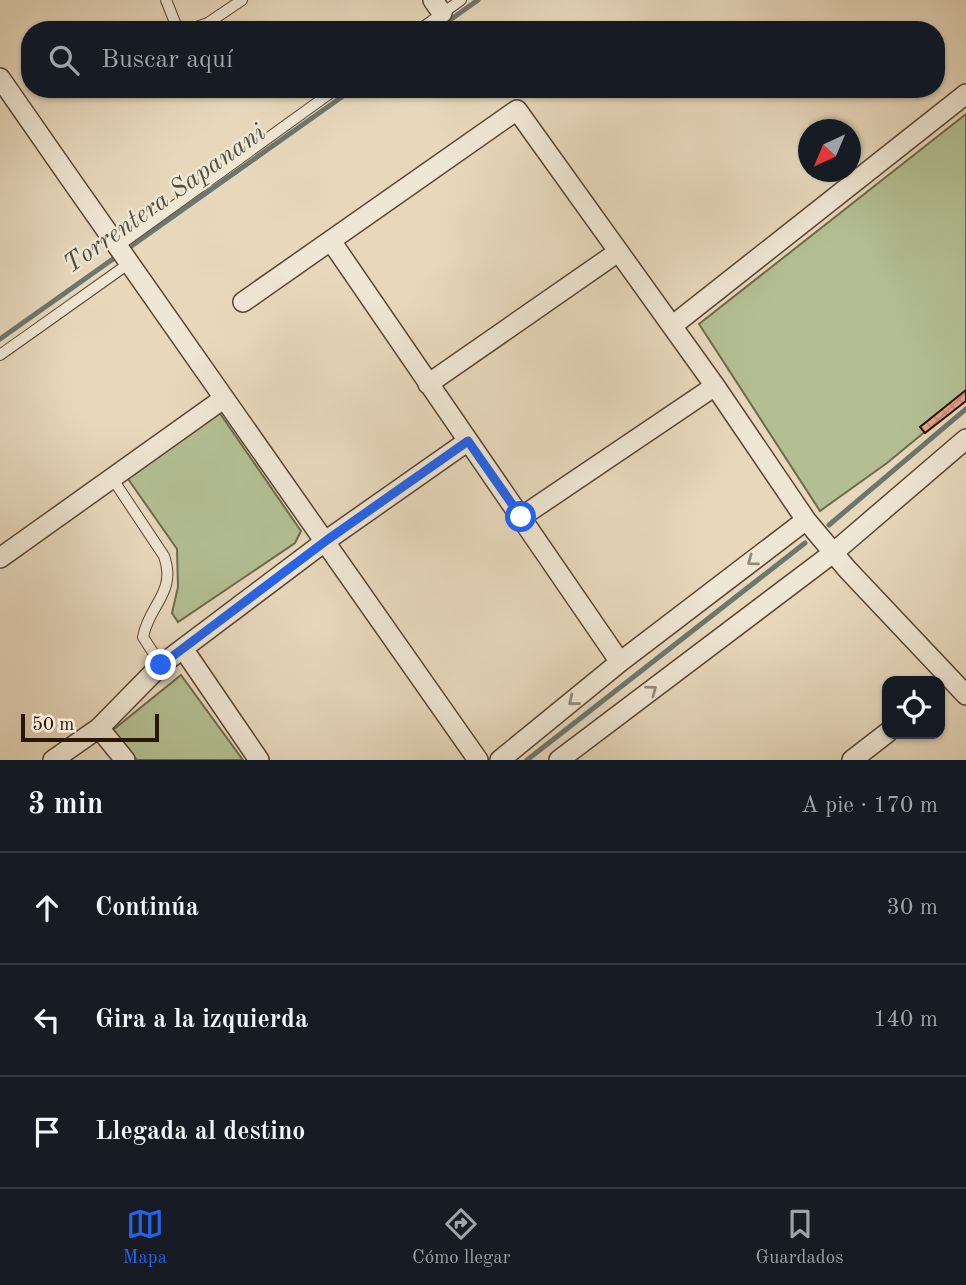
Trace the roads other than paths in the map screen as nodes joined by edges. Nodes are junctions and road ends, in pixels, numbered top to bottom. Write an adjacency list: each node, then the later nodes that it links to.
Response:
1 (166, 0): 5 (lane)
2 (242, 0): 6 (lane)
3 (461, 0): 4 (lane)
4 (437, 7): 7 (lane)
5 (174, 21)
6 (211, 21)
7 (426, 21)
8 (0, 78): 12 (street)
9 (966, 94): 16 (street)
10 (324, 98): 12 (lane)
11 (331, 241): 13 (street); 15 (street); 18 (street)
12 (117, 247): 14 (street)
13 (618, 252): 16 (street); 18 (street)
14 (131, 262): 17 (lane); 20 (street)
15 (243, 302)
16 (672, 326): 19 (street)
17 (0, 355)
18 (428, 384): 22 (street)
19 (715, 386): 24 (street); 25 (street)
20 (223, 399): 23 (street); 26 (street)
21 (966, 439): 27 (street)
22 (468, 441): 24 (street); 26 (street)
23 (111, 478): 28 (street); 31 (lane)
24 (521, 517): 30 (street)
25 (806, 520): 27 (street); 30 (street, one-way to 30)
26 (327, 540): 29 (street); 38 (street)
27 (833, 553): 32 (street); 40 (street, one-way to 27)
28 (0, 558)
29 (184, 650): 31 (street); 37 (street)
30 (620, 662): 39 (street, one-way to 39)
31 (161, 665): 33 (street)
32 (953, 690)
33 (99, 728): 35 (street); 36 (street)
34 (882, 737): 41 (street)
35 (53, 760)
36 (125, 760)
37 (259, 760)
38 (478, 760)
39 (500, 760)
40 (559, 760)
41 (852, 760)

